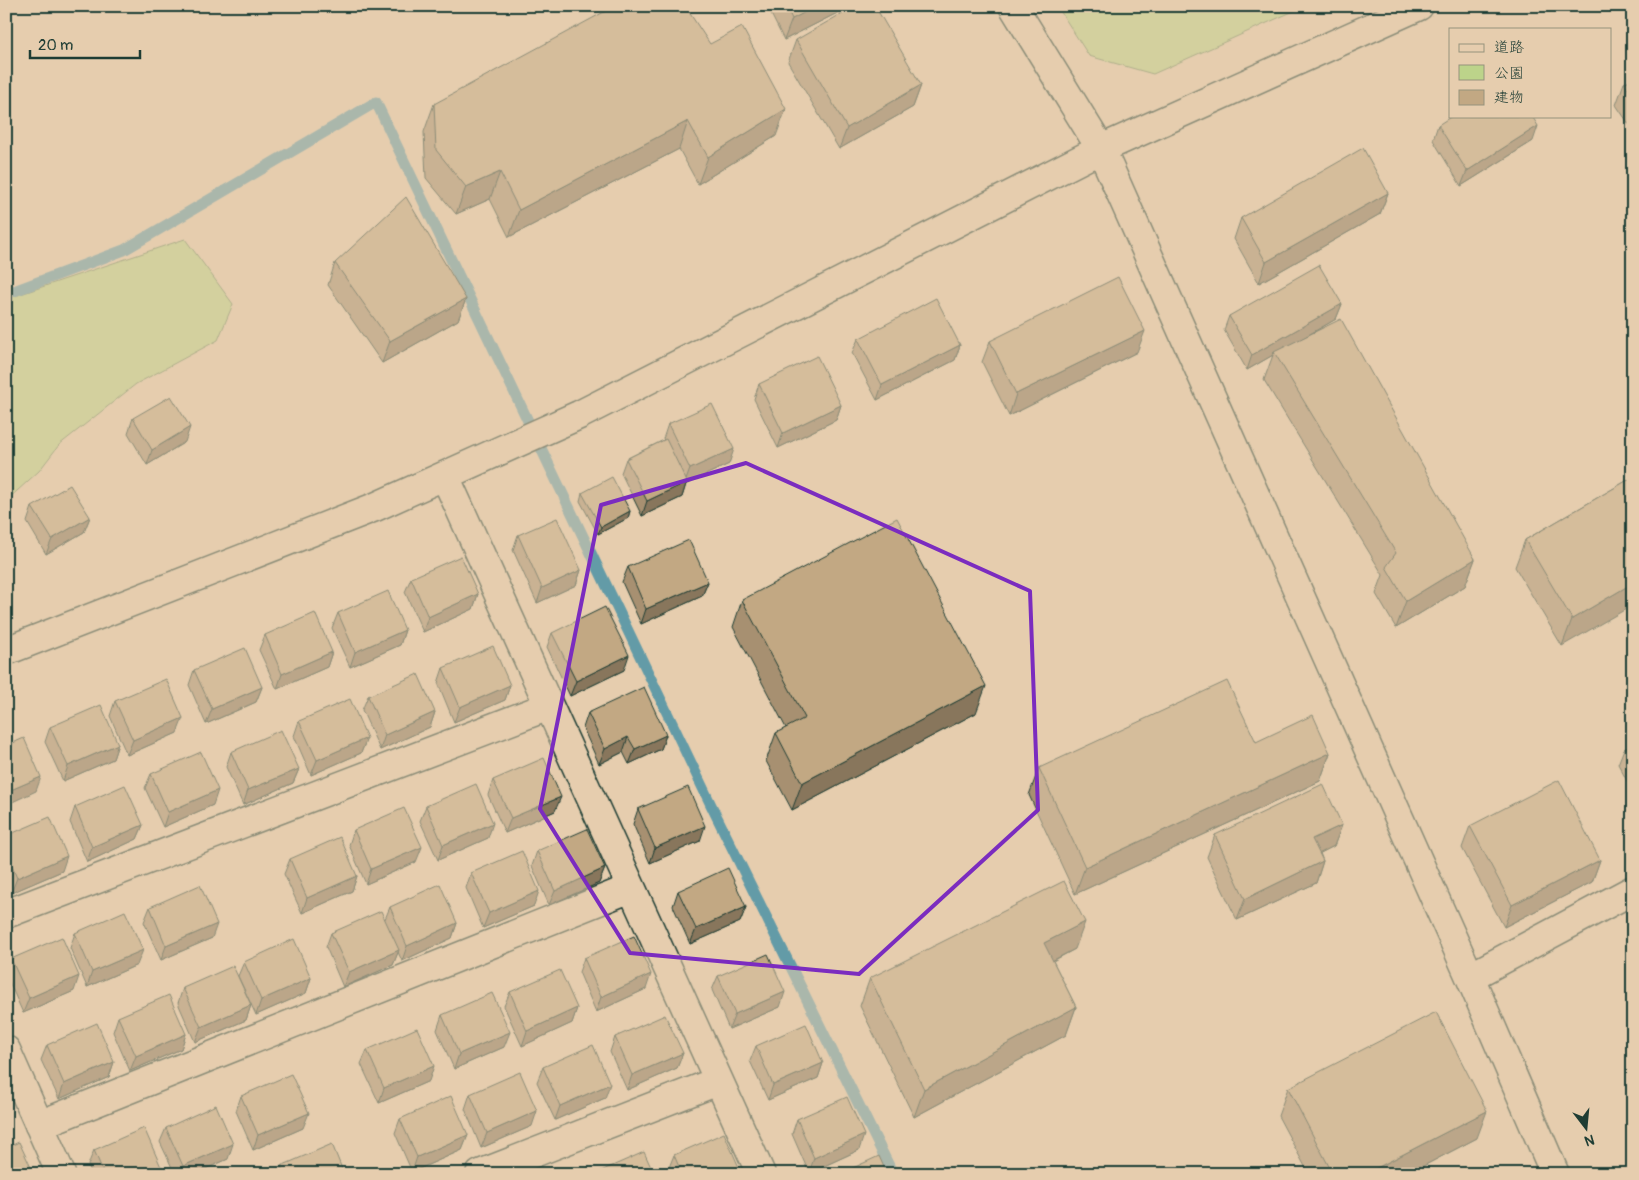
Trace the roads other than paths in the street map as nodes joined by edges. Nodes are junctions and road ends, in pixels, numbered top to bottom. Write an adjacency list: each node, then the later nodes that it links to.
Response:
1 (1013, 6): 3 (street)
2 (1419, 6): 3 (street)
3 (1101, 148): 4 (street); 10 (street)
4 (445, 476): 5 (street); 6 (street)
5 (6, 651)
6 (549, 706): 7 (street); 9 (street)
7 (631, 888): 12 (street); 13 (street)
8 (1633, 890): 10 (street)
9 (6, 914)
10 (1470, 976): 17 (street)
11 (6, 1050): 13 (street)
12 (718, 1080): 15 (street); 16 (street)
13 (39, 1125): 14 (street)
14 (61, 1174)
15 (480, 1174)
16 (760, 1174)
17 (1554, 1174)

